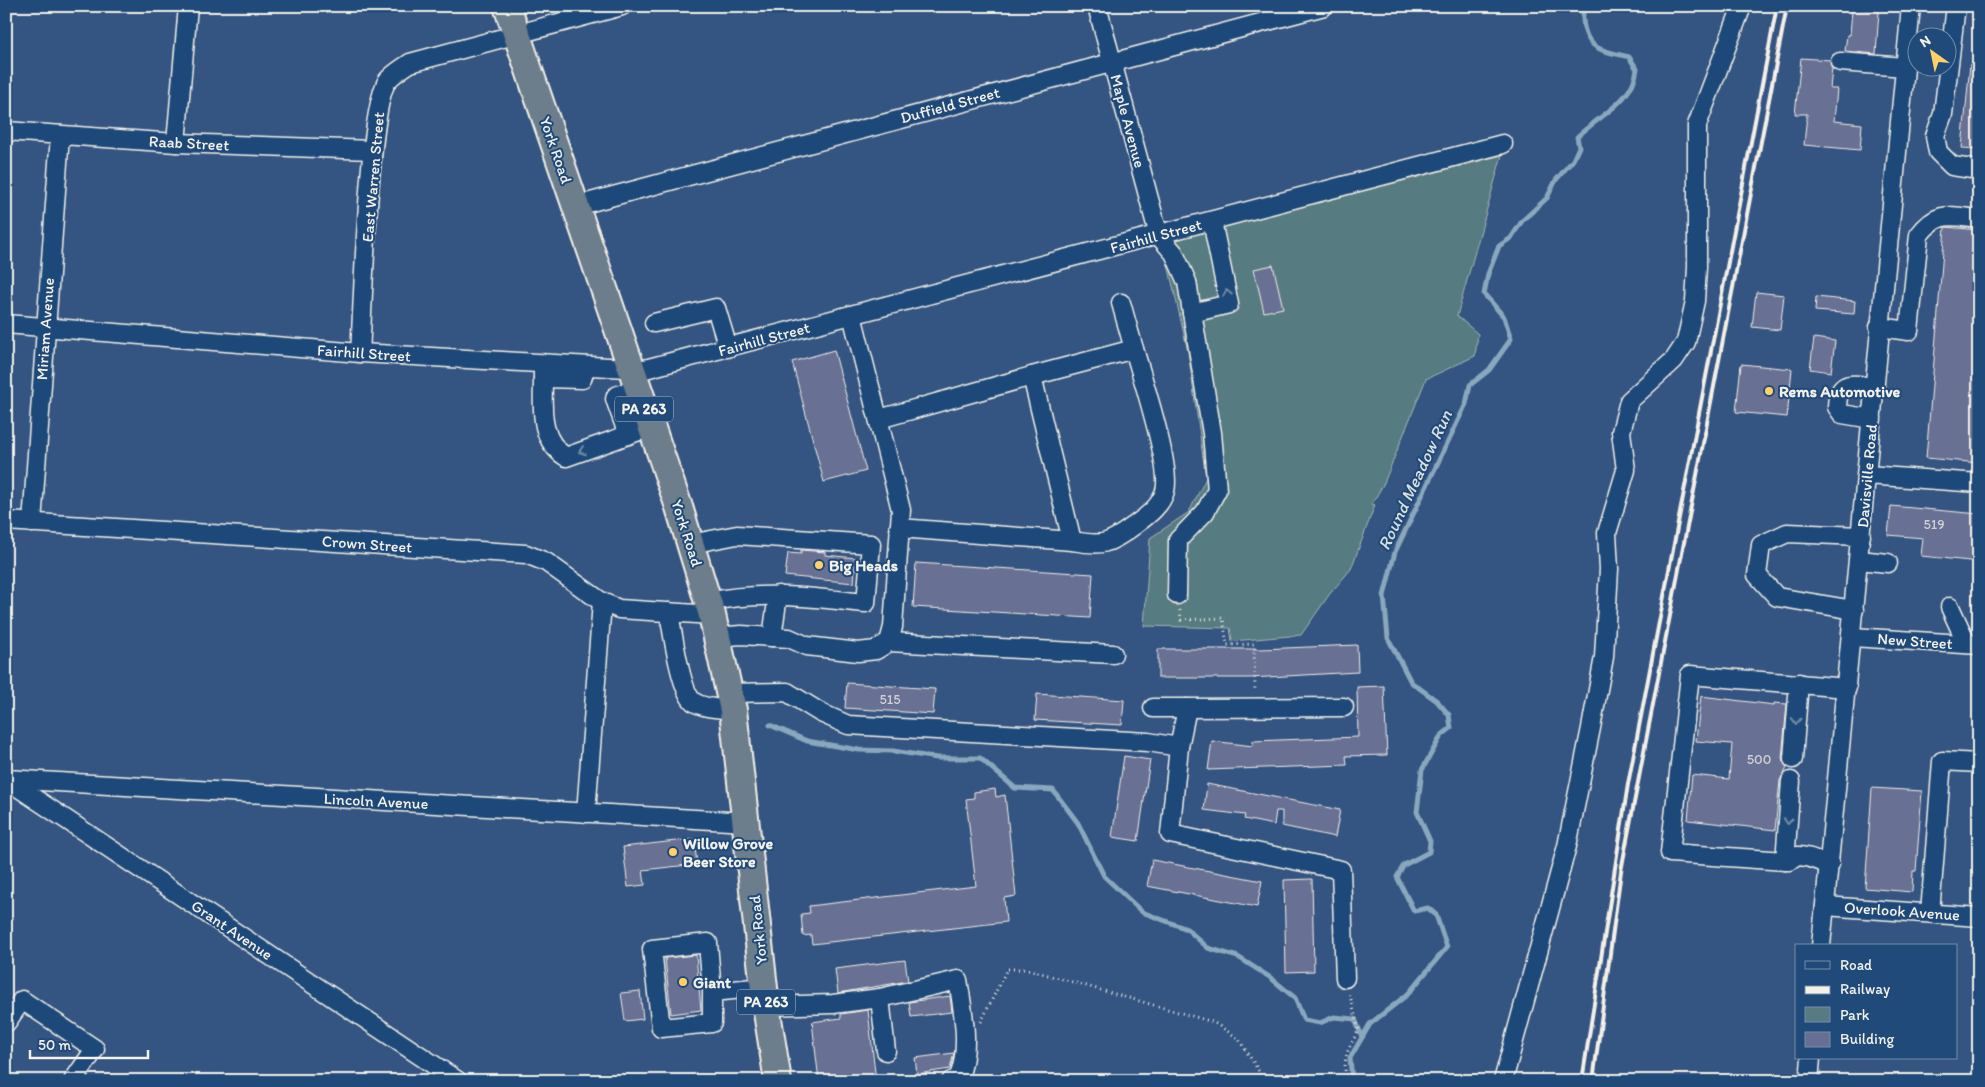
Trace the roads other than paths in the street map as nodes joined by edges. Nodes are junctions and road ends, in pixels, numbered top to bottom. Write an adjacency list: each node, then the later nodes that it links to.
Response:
1 (188, 6): 15 (street)
2 (507, 6): 9 (highway, York Road / PA 263)
3 (622, 6): 9 (street, East Warren Street)
4 (1097, 6): 10 (street, Maple Avenue)
5 (1324, 6): 10 (street, Duffield Street)
6 (1742, 6): 92 (street)
7 (1911, 6): 12 (street, Davisville Road)
8 (1956, 6): 18 (street)
9 (516, 34): 17 (street, East Warren Street); 19 (highway, York Road / PA 263)
10 (1111, 62): 19 (street, Duffield Street); 22 (street, Maple Avenue)
11 (1840, 62): 12 (street)
12 (1905, 67): 29 (street, Davisville Road)
13 (6, 131): 14 (street, Raab Street)
14 (60, 135): 15 (street, Raab Street); 28 (street, Miriam Avenue)
15 (176, 143): 17 (street, Raab Street)
16 (1503, 144): 21 (street, Fairhill Street)
17 (372, 150): 32 (street, East Warren Street)
18 (1979, 170)
19 (576, 206): 35 (highway, York Road / PA 263)
20 (1979, 218): 29 (street)
21 (1212, 221): 22 (street, Fairhill Street); 24 (street, one-way to 21)
22 (1159, 236): 24 (street); 25 (street, Fairhill Street)
23 (1121, 303): 31 (street)
24 (1192, 312): 51 (street)
25 (852, 315): 30 (street, Fairhill Street); 37 (street)
26 (654, 323): 30 (street)
27 (6, 324): 28 (street, Fairhill Street)
28 (45, 326): 32 (street, Fairhill Street); 43 (street, Miriam Avenue)
29 (1879, 328): 36 (street, Davisville Road)
30 (728, 348): 35 (street, Fairhill Street)
31 (1134, 349): 34 (street); 46 (street)
32 (360, 353): 33 (street, Fairhill Street)
33 (543, 371): 35 (street, Fairhill Street); 39 (street, one-way to 33)
34 (1032, 376): 37 (street); 46 (street)
35 (634, 378): 39 (highway, York Road / PA 263)
36 (1875, 387): 38 (street, Davisville Road); 38 (street)
37 (879, 419): 44 (street)
38 (1872, 419): 40 (street, Davisville Road)
39 (639, 431): 47 (highway, York Road / PA 263)
40 (1867, 475): 41 (street); 45 (street, Davisville Road)
41 (1979, 483)
42 (6, 521): 43 (street, Crown Street)
43 (32, 523): 52 (street, Crown Street)
44 (900, 528): 46 (street); 59 (street)
45 (1861, 536): 48 (street, Davisville Road); 54 (street)
46 (1072, 541)
47 (690, 544): 50 (street); 56 (highway, York Road / PA 263)
48 (1859, 560): 49 (street); 54 (street, Davisville Road)
49 (1888, 563)
50 (778, 595): 56 (street); 57 (street)
51 (1177, 595)
52 (602, 602): 55 (street, Crown Street); 73 (street)
53 (1950, 607): 60 (street)
54 (1854, 610): 58 (street, Davisville Road)
55 (669, 612): 56 (street, Crown Street); 64 (street)
56 (712, 618): 57 (street); 64 (highway, York Road / PA 263)
57 (772, 636): 59 (street)
58 (1852, 637): 60 (street, New Street); 63 (street, Davisville Road)
59 (890, 642): 61 (street)
60 (1973, 645)
61 (1113, 654)
62 (1799, 683): 63 (street); 69 (street, one-way to 69); 75 (street)
63 (1847, 688): 76 (street, Davisville Road)
64 (731, 701): 68 (street); 74 (highway, York Road / PA 263)
65 (1344, 707): 67 (street)
66 (1153, 708): 67 (street)
67 (1187, 708): 68 (street)
68 (1179, 747): 81 (street)
69 (1793, 759)
70 (1979, 763): 78 (street)
71 (6, 779): 73 (street, Lincoln Avenue); 89 (street, Grant Avenue)
72 (1791, 781): 75 (street, one-way to 75)
73 (586, 813): 74 (street, Lincoln Avenue)
74 (746, 822): 83 (highway, York Road / PA 263)
75 (1788, 861): 76 (street)
76 (1825, 863): 77 (street, Davisville Road)
77 (1825, 906): 78 (street, Overlook Avenue); 80 (street, Davisville Road)
78 (1930, 913): 79 (street, Overlook Avenue)
79 (1979, 917)
80 (1821, 944)
81 (1346, 978)
82 (712, 992): 82 (street); 83 (street)
83 (765, 996): 84 (street); 90 (highway, York Road / PA 263)
84 (880, 998): 86 (street); 91 (street)
85 (6, 1023): 88 (street)
86 (886, 1051)
87 (1811, 1060): 93 (street)
88 (74, 1081)
89 (458, 1081)
90 (778, 1081)
91 (951, 1081)
92 (1503, 1081)
93 (1809, 1081)

